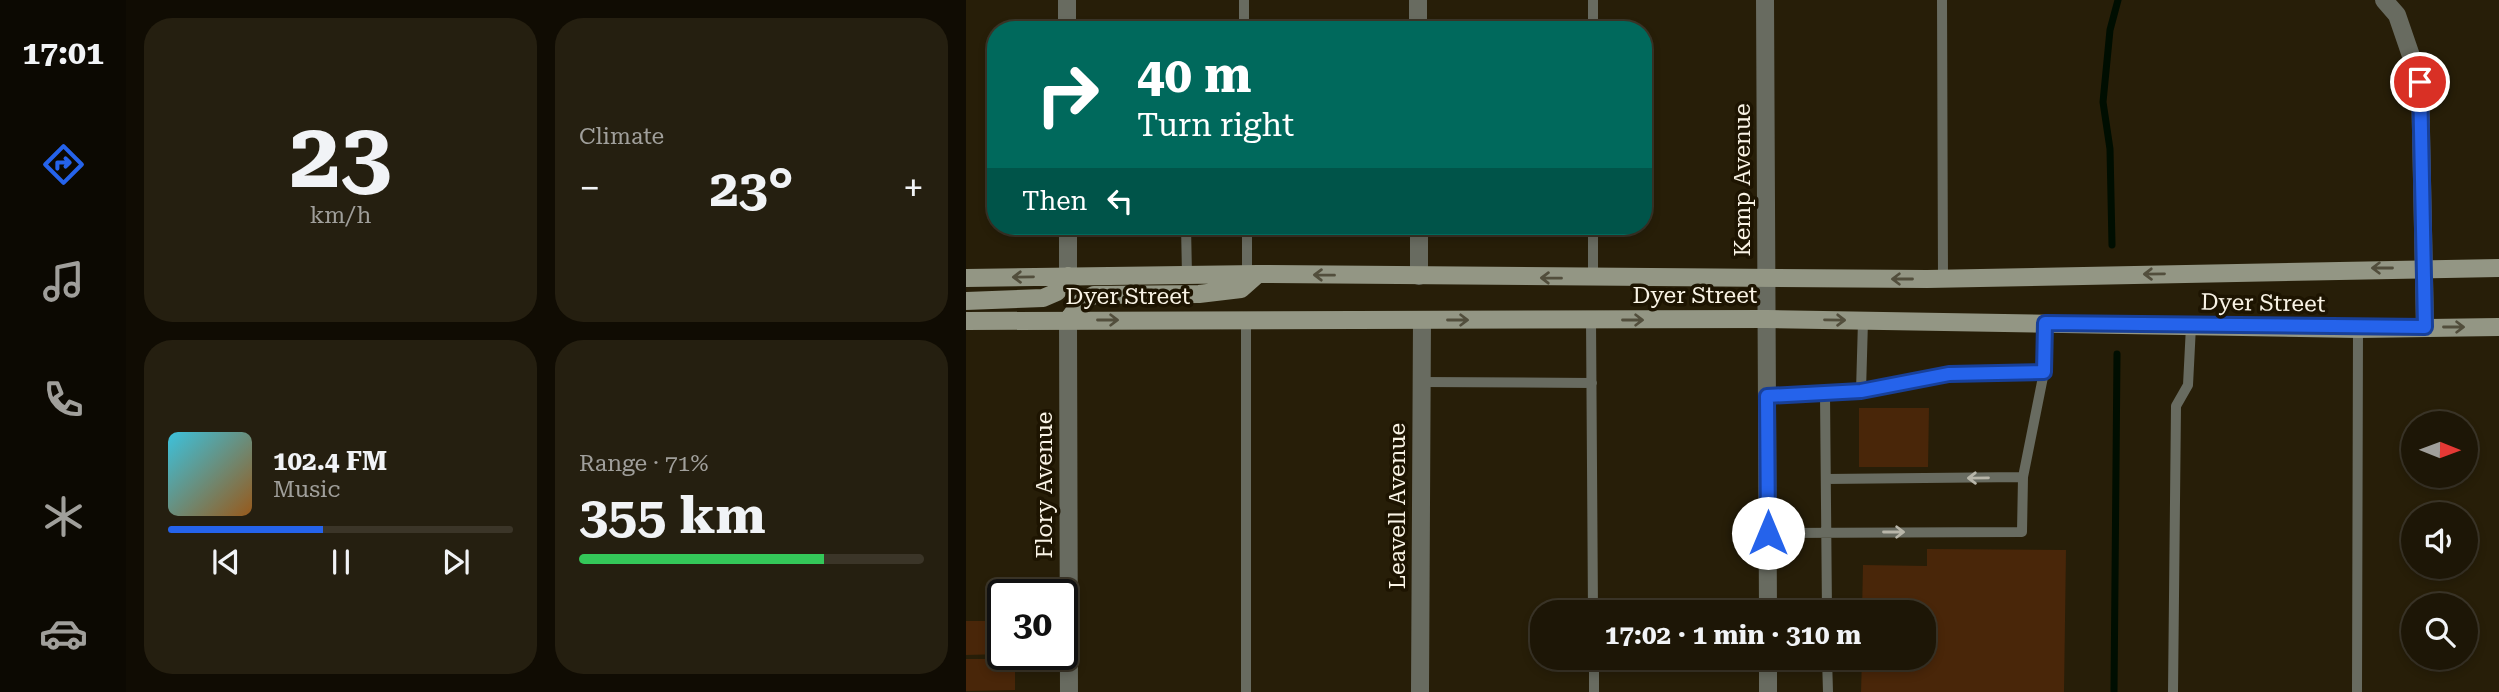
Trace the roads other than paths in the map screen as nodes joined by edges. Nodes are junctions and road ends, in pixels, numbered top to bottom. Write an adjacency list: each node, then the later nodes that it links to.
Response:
1 (1067, 0): 8 (street)
2 (1244, 0): 9 (lane)
3 (1418, 0): 10 (street)
4 (1593, 0): 11 (lane)
5 (1765, 0): 25 (street, Kemp Avenue)
6 (1942, 0): 26 (lane)
7 (2384, 0): 17 (street)
8 (1067, 21)
9 (1244, 21)
10 (1418, 21)
11 (1593, 21)
12 (1068, 235): 21 (street)
13 (1186, 235): 20 (lane)
14 (1248, 235): 19 (lane)
15 (1419, 235): 22 (street)
16 (1593, 235): 24 (lane)
17 (2423, 268): 18 (main road, Dyer Street); 26 (main road, Dyer Street, one-way to 26); 37 (street)
18 (2499, 268)
19 (1252, 274): 20 (main road, Dyer Street); 22 (main road, Dyer Street, one-way to 19); 28 (main road)
20 (1187, 275): 21 (main road, Dyer Street)
21 (1068, 276): 23 (main road, Dyer Street, one-way to 23); 27 (main road)
22 (1419, 276): 24 (main road, Dyer Street, one-way to 22)
23 (966, 278)
24 (1593, 279): 25 (main road, Dyer Street)
25 (1767, 279): 26 (main road, Dyer Street, one-way to 25); 32 (street, Kemp Avenue)
26 (1943, 279)
27 (966, 301)
28 (1068, 320): 29 (main road, Dyer Street, one-way to 29); 33 (main road, Dyer Street); 56 (street, Flory Avenue)
29 (1245, 320): 30 (main road, Dyer Street); 57 (lane)
30 (1422, 320): 31 (main road, Dyer Street, one-way to 31); 41 (street, Leavell Avenue)
31 (1591, 320): 32 (main road, Dyer Street, one-way to 32); 42 (lane)
32 (1767, 320): 34 (main road, Dyer Street, one-way to 34); 45 (street, Kemp Avenue)
33 (966, 321)
34 (1863, 321): 35 (main road, Dyer Street); 43 (lane)
35 (2045, 323): 36 (main road, Dyer Street); 40 (lane)
36 (2191, 326): 39 (main road, Dyer Street); 62 (lane)
37 (2425, 327): 38 (main road, Dyer Street, one-way to 38); 39 (main road, Dyer Street)
38 (2499, 327)
39 (2358, 329): 63 (lane)
40 (2044, 372): 43 (lane); 46 (lane)
41 (1422, 382): 42 (lane); 58 (street, Leavell Avenue)
42 (1592, 383): 50 (lane)
43 (1861, 391): 44 (lane)
44 (1825, 395): 45 (lane); 47 (lane)
45 (1767, 396): 49 (street, Kemp Avenue)
46 (2023, 477): 47 (lane, one-way to 47); 48 (lane, one-way to 46)
47 (1826, 479): 48 (lane)
48 (1826, 532): 49 (lane); 52 (lane)
49 (1768, 533): 51 (street, Kemp Avenue)
50 (1593, 600)
51 (1768, 600)
52 (1827, 600)
53 (1594, 670): 59 (lane)
54 (1768, 670): 60 (street)
55 (1827, 670): 61 (lane)
56 (1069, 692)
57 (1246, 692)
58 (1420, 692)
59 (1594, 692)
60 (1768, 692)
61 (1828, 692)
62 (2173, 692)
63 (2357, 692)

